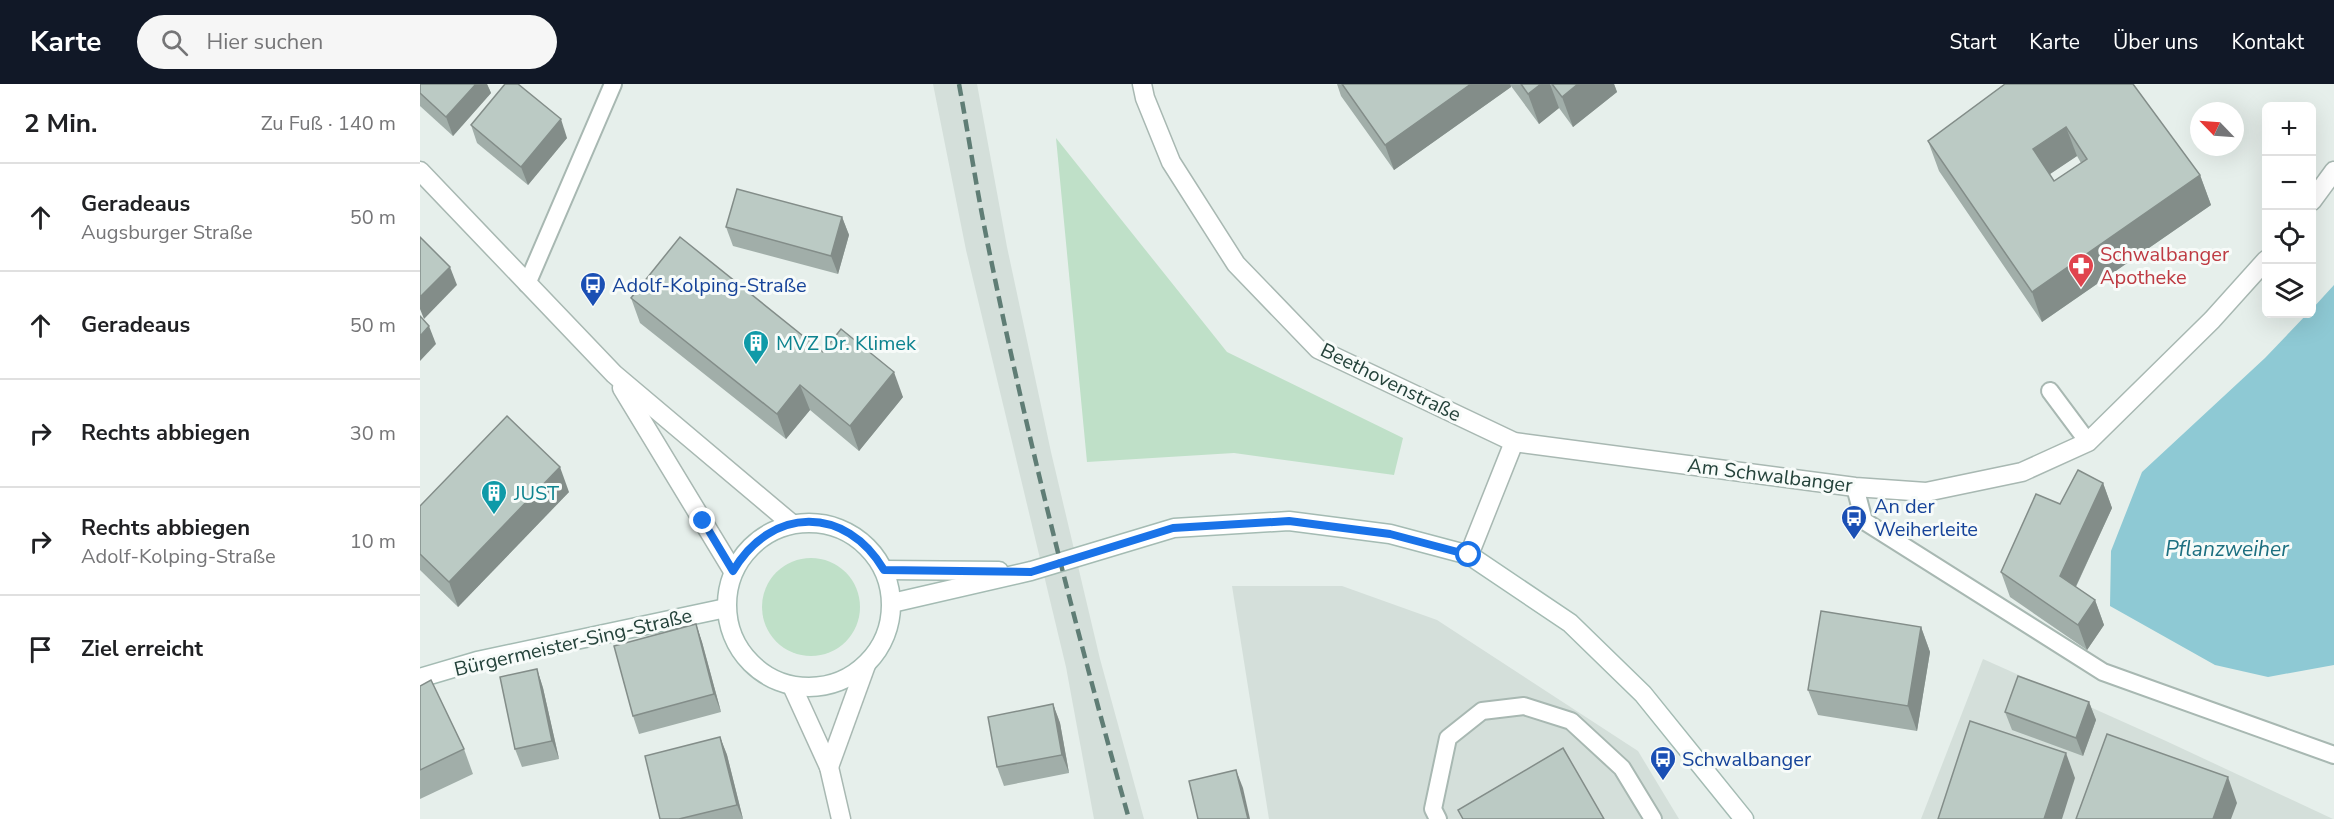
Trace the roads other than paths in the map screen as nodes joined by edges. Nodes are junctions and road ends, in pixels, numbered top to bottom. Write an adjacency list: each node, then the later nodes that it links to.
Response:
1 (612, 84): 7 (lane)
2 (1142, 84): 10 (street, Beethovenstraße)
3 (420, 171): 7 (street)
4 (2334, 171): 5 (street)
5 (2316, 196)
6 (2262, 264): 11 (street, Am Schwalbanger)
7 (527, 284): 8 (street)
8 (614, 374): 13 (street); 16 (street)
9 (2050, 391): 11 (lane)
10 (1514, 442): 12 (street, Am Schwalbanger); 14 (street)
11 (2088, 442): 12 (street, Am Schwalbanger)
12 (1855, 487): 23 (lane)
13 (792, 524): 15 (street); 16 (street)
14 (1469, 555): 17 (street); 28 (street)
15 (884, 570): 17 (street); 18 (street)
16 (733, 571): 19 (street)
17 (1031, 572): 18 (street)
18 (892, 603): 20 (street)
19 (726, 608): 21 (street, Bürgermeister-Sing-Straße); 22 (street)
20 (866, 665): 22 (street); 24 (street)
21 (420, 678)
22 (792, 686): 24 (street)
23 (2334, 755)
24 (829, 767): 25 (street)
25 (841, 819)
26 (1438, 819): 27 (lane)
27 (1653, 819)
28 (1744, 819)

